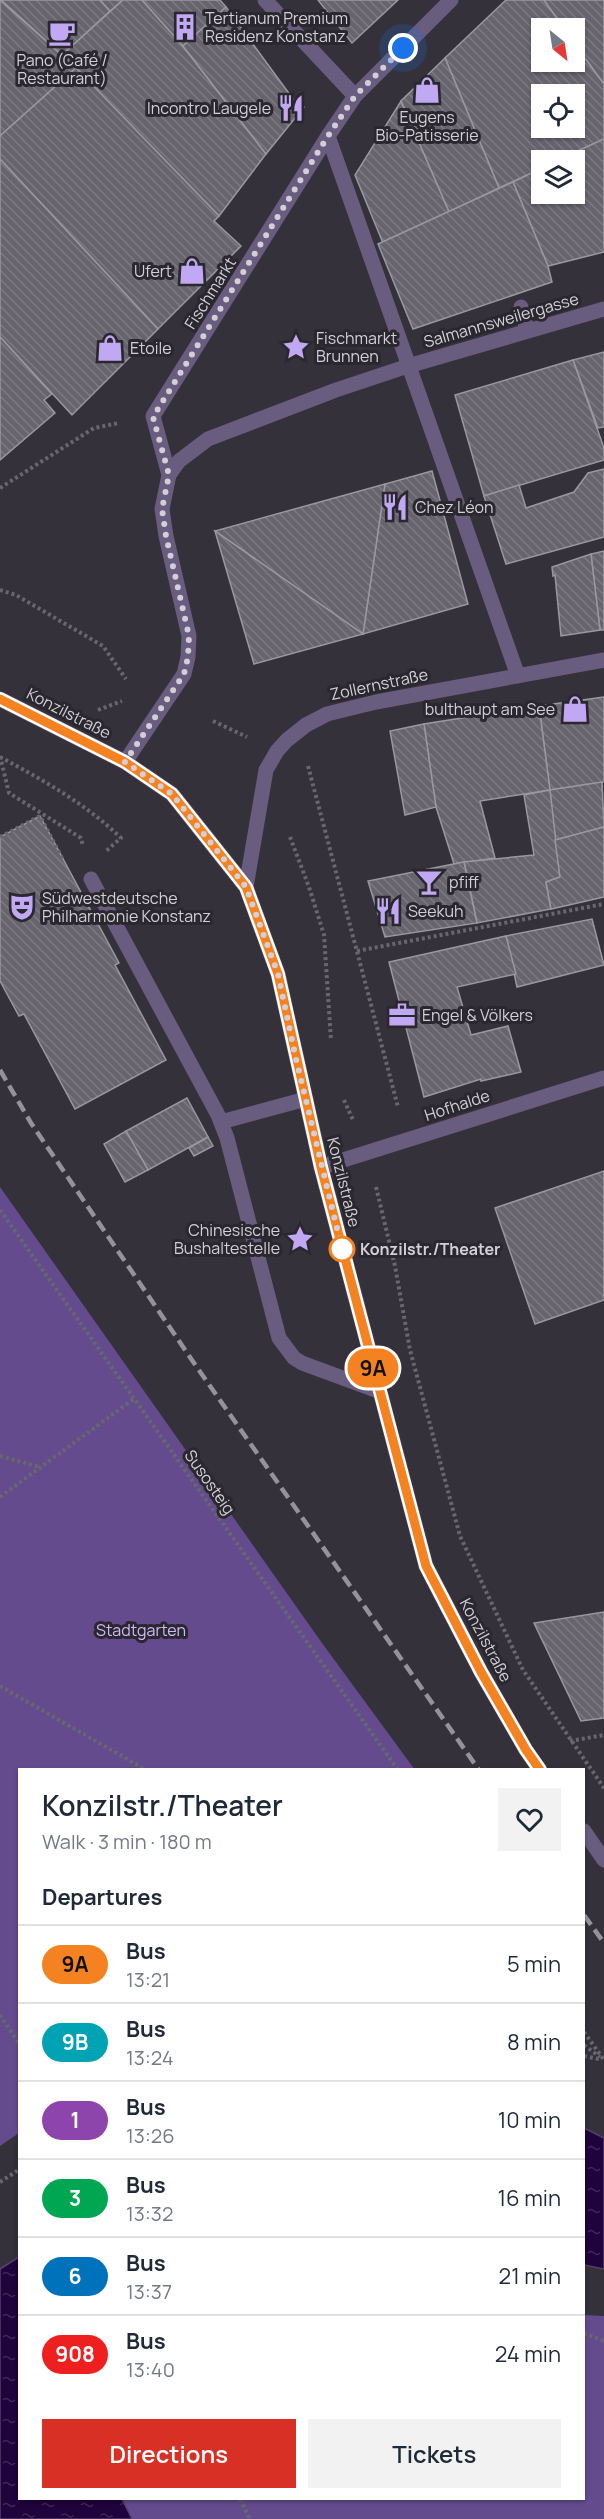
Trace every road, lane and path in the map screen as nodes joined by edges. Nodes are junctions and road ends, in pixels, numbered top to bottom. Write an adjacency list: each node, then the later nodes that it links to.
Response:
1 (265, 0): 3 (street)
2 (451, 0): 3 (street, Fischmarkt)
3 (355, 96): 4 (street, Fischmarkt)
4 (328, 136): 8 (street); 9 (street, Fischmarkt)
5 (521, 307): 7 (street)
6 (604, 309): 7 (street, Salmannsweilergasse)
7 (527, 330): 8 (street, Salmannsweilergasse)
8 (408, 366): 10 (street); 14 (street)
9 (153, 417): 10 (street); 11 (path)
10 (169, 475): 23 (street)
11 (0, 488)
12 (0, 590): 15 (path)
13 (604, 660): 14 (street, Zollernstraße)
14 (518, 676): 21 (street, Zollernstraße)
15 (126, 679)
16 (0, 699): 19 (street, Konzilstraße)
17 (130, 699): 19 (path)
18 (213, 721): 20 (path)
19 (55, 725): 23 (street, Konzilstraße)
20 (245, 736): 21 (path); 24 (path)
21 (277, 751): 24 (street, Zollernstraße); 31 (path)
22 (0, 757): 27 (path); 28 (path)
23 (125, 762): 29 (street, Konzilstraße)
24 (266, 770): 29 (street, Zollernstraße)
25 (288, 830): 32 (path)
26 (0, 837): 28 (path)
27 (81, 838)
28 (91, 879): 36 (street)
29 (246, 887): 35 (street, Konzilstraße)
30 (604, 904): 31 (path)
31 (357, 951): 37 (path)
32 (331, 1046)
33 (604, 1078): 37 (street, Hofhalde)
34 (342, 1091): 38 (path)
35 (306, 1100): 36 (street); 39 (street, Konzilstraße)
36 (220, 1122): 41 (street)
37 (407, 1140): 38 (street, Hofhalde)
38 (368, 1152): 39 (street, Hofhalde); 48 (path)
39 (321, 1167): 41 (street, Konzilstraße)
40 (0, 1210): 42 (path, Susosteig)
41 (378, 1391): 51 (street, Konzilstraße)
42 (135, 1398): 44 (path); 50 (path, Susosteig)
43 (0, 1456): 44 (path)
44 (40, 1467): 45 (path)
45 (0, 1497)
46 (0, 1686): 49 (path)
47 (604, 1735): 48 (path)
48 (570, 1741): 52 (path)
49 (143, 1768)
50 (397, 1768)
51 (539, 1768)
52 (604, 1788)
53 (585, 1832): 54 (street)
54 (604, 1860)
55 (0, 2015): 57 (path)
56 (585, 2033): 60 (path)
57 (18, 2042)
58 (585, 2046): 60 (path)
59 (585, 2056): 60 (path)
60 (604, 2060)
61 (18, 2170): 62 (path)
62 (0, 2182)
63 (585, 2333): 64 (path)
64 (604, 2341)
65 (240, 2500): 66 (path)
66 (250, 2519)

